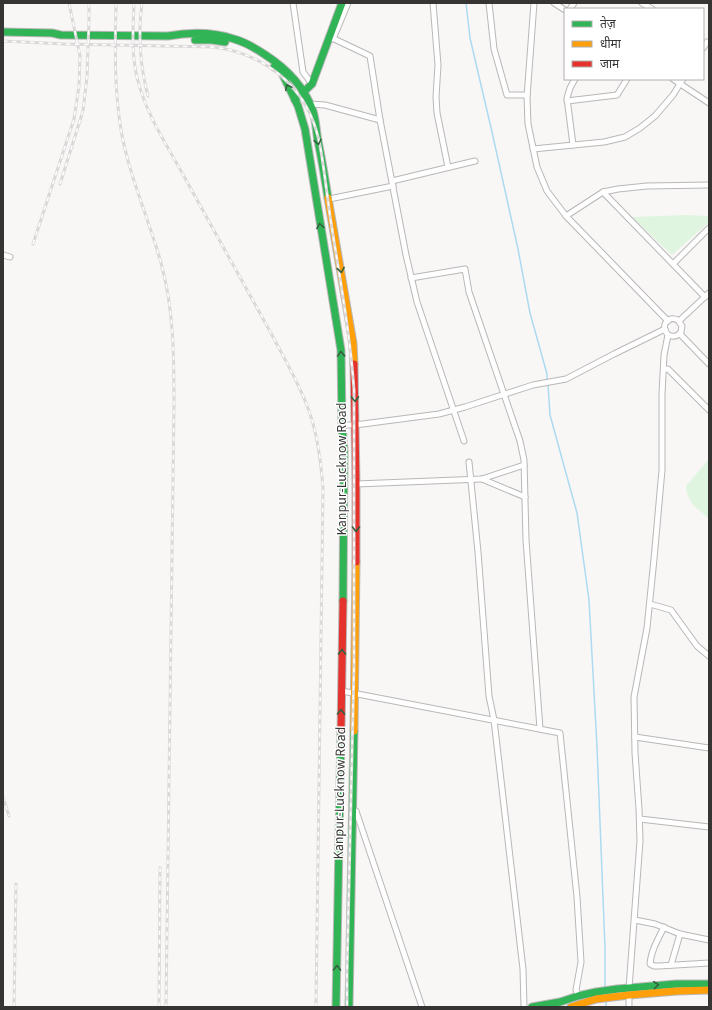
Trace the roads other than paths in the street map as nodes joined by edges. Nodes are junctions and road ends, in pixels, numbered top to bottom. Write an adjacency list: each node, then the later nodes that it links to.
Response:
1 (293, 3): 17 (street)
2 (342, 3): 13 (main road)
3 (348, 3): 13 (street)
4 (433, 3): 28 (street)
5 (489, 3): 19 (street)
6 (534, 3): 19 (street)
7 (554, 3): 8 (street)
8 (564, 9)
9 (3, 32): 10 (main road)
10 (61, 35): 11 (main road, Kanpur-Lucknow Road); 12 (main road)
11 (168, 36): 18 (main road, Kanpur-Lucknow Road); 20 (main road, Kanpur-Lucknow Road, one-way to 11)
12 (3, 37)
13 (331, 38): 17 (main road); 24 (street)
14 (574, 80): 21 (street)
15 (626, 80): 21 (street)
16 (682, 81): 22 (street); 25 (street)
17 (312, 84): 18 (main road)
18 (303, 92): 20 (main road); 23 (main road, Kanpur-Lucknow Road)
19 (527, 95): 26 (street)
20 (295, 100): 50 (main road, Kanpur-Lucknow Road, one-way to 20)
21 (567, 101): 25 (street)
22 (709, 103)
23 (310, 104): 24 (street); 32 (main road, Kanpur-Lucknow Road, one-way to 32)
24 (380, 120): 29 (street)
25 (573, 145): 26 (street)
26 (533, 149): 33 (street)
27 (475, 161): 28 (street)
28 (448, 167): 29 (street)
29 (392, 183): 32 (street); 38 (street)
30 (709, 185): 31 (street)
31 (603, 192): 33 (street); 37 (street)
32 (329, 199): 51 (main road, Kanpur-Lucknow Road, one-way to 51)
33 (566, 216): 40 (street)
34 (709, 228): 37 (street)
35 (3, 255): 36 (street)
36 (10, 257)
37 (673, 264): 39 (street)
38 (411, 278): 47 (street); 48 (street)
39 (707, 295): 41 (street)
40 (668, 321): 41 (street); 42 (street)
41 (679, 321): 43 (street)
42 (665, 329): 44 (street); 47 (street)
43 (680, 334): 44 (street); 45 (street)
44 (668, 335): 46 (street)
45 (709, 364)
46 (664, 369): 49 (street); 59 (street)
47 (503, 394): 48 (street); 54 (street)
48 (453, 410): 51 (street); 52 (street)
49 (709, 410)
50 (342, 425): 51 (street); 61 (main road, Kanpur-Lucknow Road, one-way to 50)
51 (356, 425): 57 (main road, Kanpur-Lucknow Road)
52 (464, 441)
53 (469, 462): 55 (street)
54 (524, 465): 56 (street); 58 (street)
55 (471, 480): 56 (street); 57 (street); 63 (street)
56 (482, 480): 58 (street)
57 (356, 484): 62 (main road, Kanpur-Lucknow Road, one-way to 62)
58 (525, 497): 64 (street)
59 (650, 604): 60 (street); 65 (street)
60 (709, 656)
61 (342, 691): 62 (street); 70 (main road, Kanpur-Lucknow Road, one-way to 61)
62 (354, 694): 63 (street); 67 (main road, Kanpur-Lucknow Road)
63 (494, 720): 64 (street); 88 (street)
64 (540, 729): 83 (street)
65 (635, 737): 66 (street); 68 (street)
66 (709, 748)
67 (353, 810): 71 (main road, Kanpur-Lucknow Road); 87 (street)
68 (640, 819): 69 (street); 72 (street)
69 (709, 827)
70 (338, 868): 71 (main road); 74 (main road, Kanpur-Lucknow Road)
71 (352, 868): 75 (main road, Kanpur-Lucknow Road)
72 (635, 920): 73 (street); 82 (street)
73 (664, 927): 76 (street); 79 (street)
74 (337, 932): 75 (main road); 85 (main road, Kanpur-Lucknow Road, one-way to 74)
75 (351, 933): 86 (main road, Kanpur-Lucknow Road)
76 (680, 934): 77 (street); 79 (street)
77 (709, 940)
78 (709, 963): 79 (street)
79 (671, 965)
80 (709, 984): 82 (main road, one-way to 80)
81 (709, 990): 82 (main road)
82 (629, 992): 84 (main road); 91 (street)
83 (578, 996): 84 (main road); 89 (main road)
84 (596, 996): 90 (main road)
85 (336, 1007)
86 (349, 1007)
87 (422, 1007)
88 (524, 1007)
89 (532, 1007)
90 (571, 1007)
91 (629, 1007)

